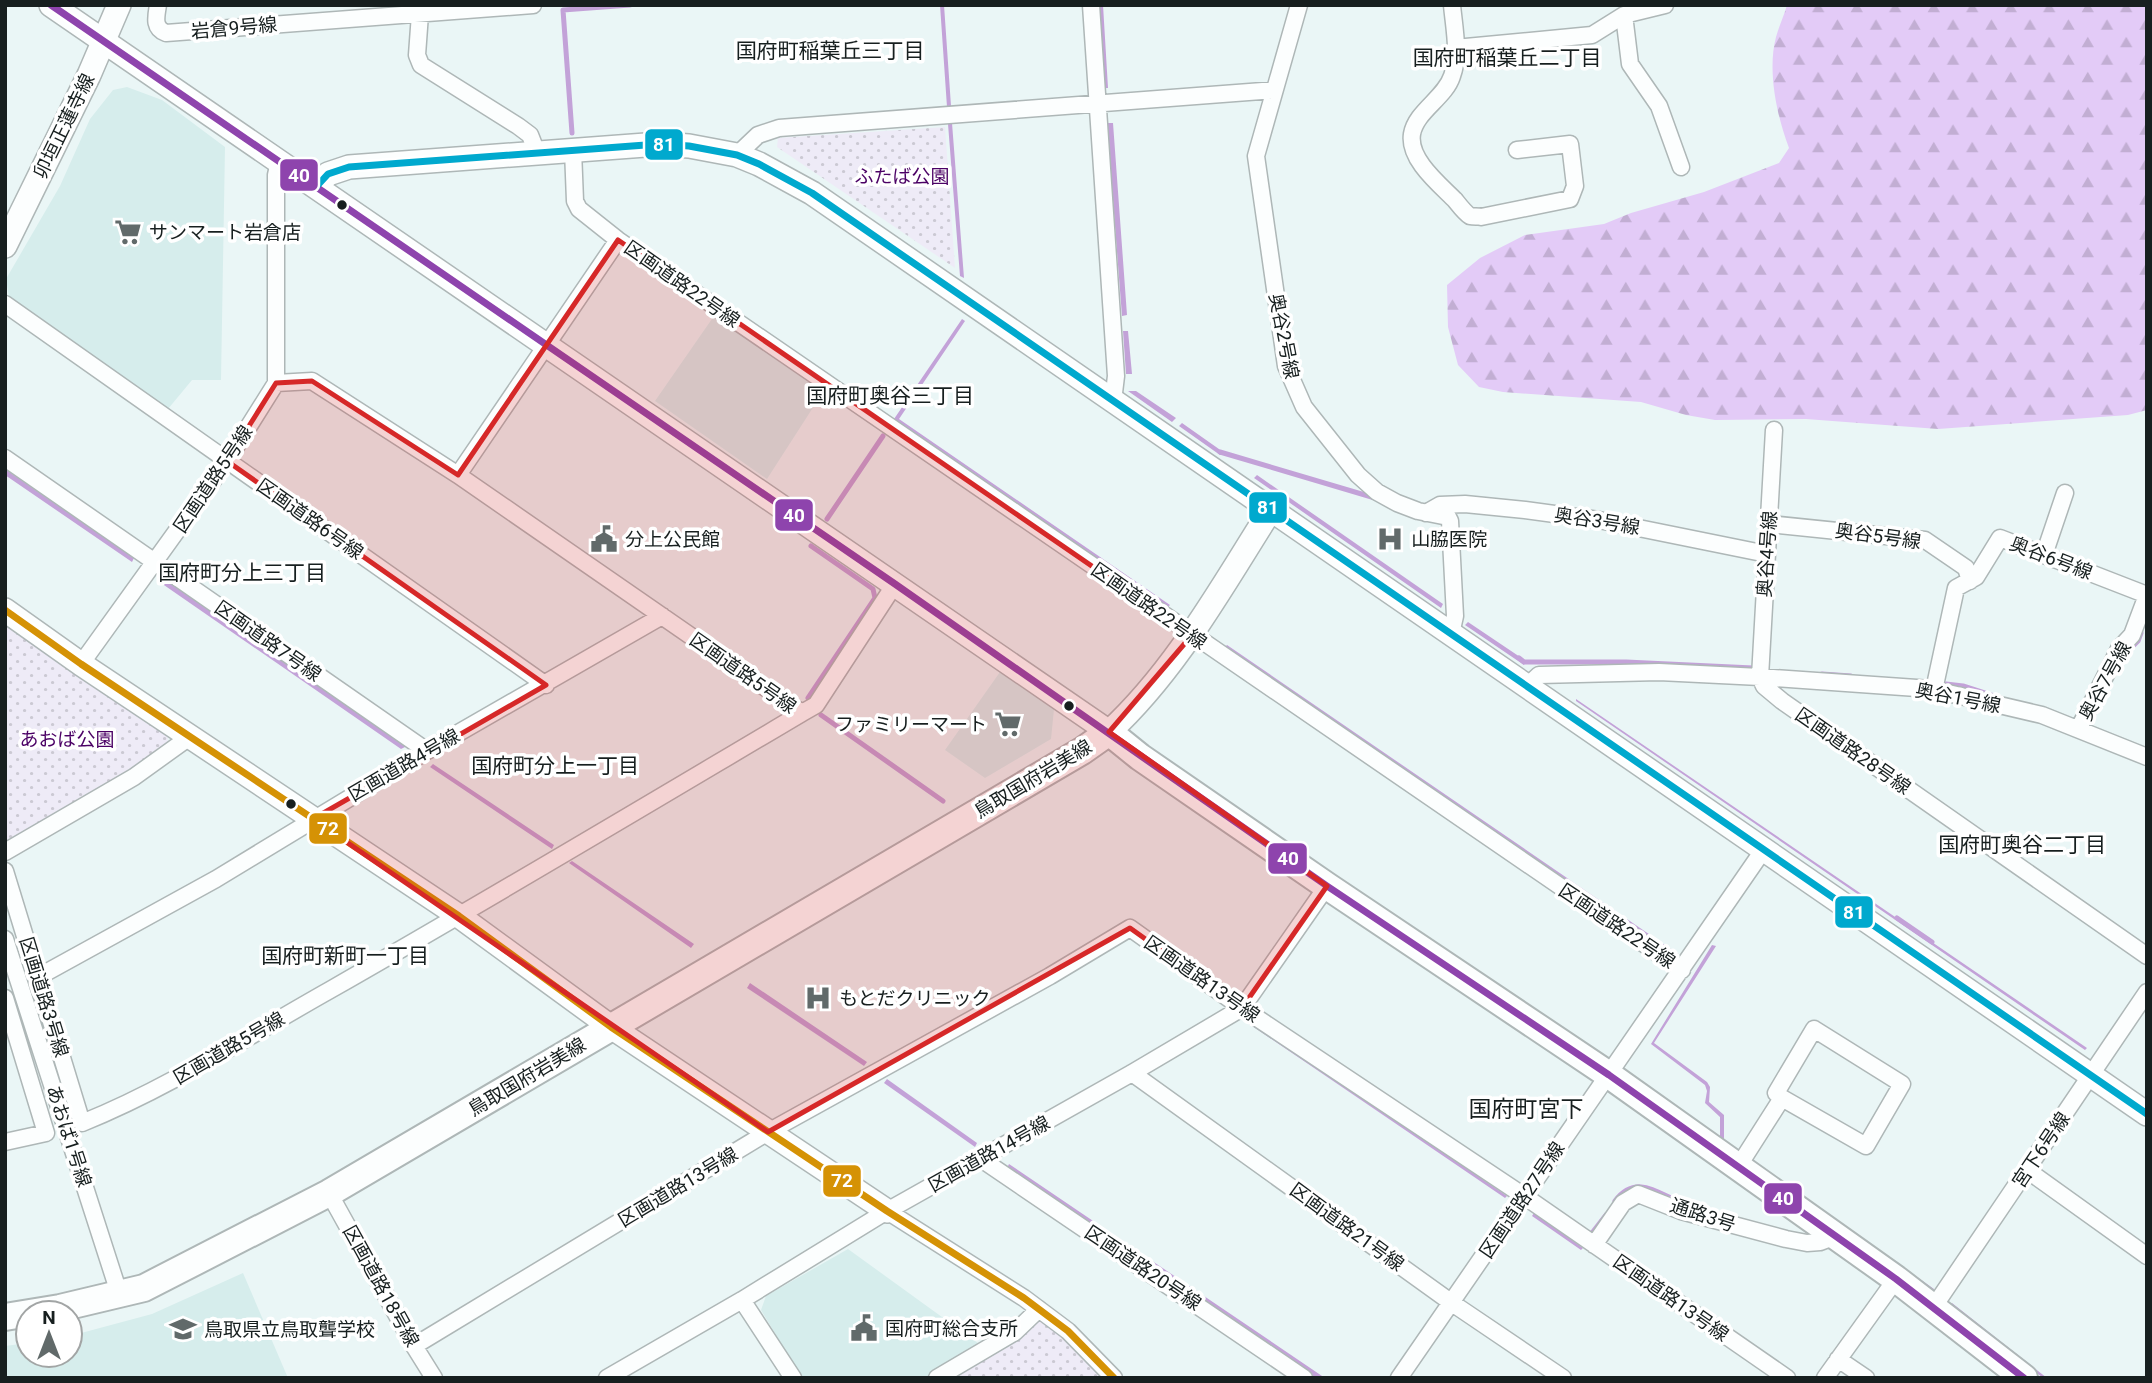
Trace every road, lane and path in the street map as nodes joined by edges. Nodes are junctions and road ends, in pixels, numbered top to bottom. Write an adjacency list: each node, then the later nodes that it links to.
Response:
1 (51, 5): 12 (street)
2 (119, 5): 12 (street, 卯垣正蓮寺線)
3 (158, 5): 10 (street, 岩倉9号線)
4 (533, 5): 9 (street)
5 (1091, 5): 15 (street)
6 (1299, 5): 14 (street, 奥谷2号線)
7 (1452, 5): 13 (street)
8 (1664, 5): 11 (street)
9 (489, 7): 10 (street)
10 (420, 14): 18 (street)
11 (1624, 15): 13 (street); 21 (street)
12 (104, 42): 20 (street); 24 (street, 卯垣正蓮寺線)
13 (1455, 48): 17 (street)
14 (1274, 90): 15 (street); 35 (street, 奥谷2号線)
15 (1096, 105): 19 (street); 28 (street)
16 (573, 150): 18 (street); 19 (street); 23 (street, 区画道路22号線)
17 (1517, 150)
18 (537, 153): 22 (street)
19 (737, 155): 28 (street)
20 (279, 162): 22 (street); 27 (street)
21 (1681, 167)
22 (316, 187): 26 (street)
23 (618, 240): 26 (street); 46 (street, 区画道路22号線)
24 (5, 246)
25 (5, 304): 31 (street, 区画道路6号線)
26 (545, 345): 32 (street); 41 (street)
27 (276, 383): 31 (street, 区画道路5号線); 32 (street, 区画道路5号線)
28 (1113, 401): 34 (street)
29 (1774, 430): 36 (street, 奥谷4号線)
30 (5, 458): 39 (street, 区画道路7号線)
31 (227, 461): 39 (street, 区画道路5号線); 49 (street, 区画道路6号線)
32 (458, 475): 44 (street, 区画道路5号線)
33 (2065, 493): 38 (street)
34 (1270, 511): 45 (street); 46 (street)
35 (1426, 513): 37 (street, 奥谷3号線); 45 (street, 奥谷2号線)
36 (1769, 524): 37 (street, 奥谷4号線); 40 (street, 奥谷5号線)
37 (1767, 554): 48 (street, 奥谷4号線)
38 (2044, 555): 40 (street, 奥谷6号線); 42 (street, 奥谷6号線)
39 (155, 563): 47 (street, 区画道路5号線); 56 (street, 区画道路7号線)
40 (1970, 581): 51 (street, 奥谷6号線)
41 (895, 584): 52 (street); 54 (street)
42 (2147, 595): 53 (street, 奥谷7号線)
43 (5, 610): 47 (street)
44 (662, 617): 49 (street, 区画道路4号線); 52 (street, 区画道路5号線)
45 (1451, 634): 50 (street)
46 (1192, 635): 54 (street); 66 (street, 区画道路22号線)
47 (81, 664): 55 (street)
48 (1760, 677): 50 (street); 51 (street, 奥谷1号線); 65 (street, 区画道路28号線)
49 (546, 685): 56 (street, 区画道路4号線)
50 (1526, 687): 59 (street)
51 (1934, 690): 53 (street, 奥谷1号線)
52 (802, 713): 63 (street, 区画道路5号線)
53 (2079, 728): 57 (street, 奥谷1号線)
54 (1109, 732): 62 (main road, 鳥取国府岩美線); 71 (main road, 鳥取国府岩美線)
55 (191, 736): 58 (street); 60 (street)
56 (427, 751): 58 (street, 区画道路4号線)
57 (2147, 757)
58 (313, 818): 63 (street); 67 (street, 区画道路4号線)
59 (1764, 849): 66 (street, 区画道路27号線); 74 (street)
60 (5, 852)
61 (5, 871): 67 (street, 区画道路3号線)
62 (1327, 886): 70 (street, 区画道路14号線); 73 (main road, 鳥取国府岩美線)
63 (459, 916): 71 (street); 77 (street, 区画道路5号線)
64 (5, 939): 90 (street, あおば1号線)
65 (2147, 956)
66 (1682, 970): 73 (street, 区画道路27号線)
67 (38, 977): 77 (street, 区画道路3号線)
68 (2147, 992): 74 (street, 宮下6号線)
69 (5, 998): 79 (street)
70 (1242, 1008): 72 (street, 区画道路14号線); 78 (street, 区画道路13号線); 84 (street, 区画道路13号線)
71 (611, 1027): 78 (street); 83 (main road, 鳥取国府岩美線)
72 (1132, 1073): 80 (street, 区画道路14号線); 92 (street, 区画道路21号線)
73 (1609, 1075): 81 (main road, 鳥取国府岩美線); 84 (street, 区画道路27号線)
74 (2092, 1076): 76 (street); 82 (street, 宮下6号線)
75 (1782, 1097): 75 (street); 81 (street)
76 (2147, 1114)
77 (82, 1123)
78 (768, 1132): 85 (street); 96 (street, 区画道路13号線)
79 (5, 1142)
80 (981, 1159): 85 (street, 区画道路14号線); 103 (street, 区画道路20号線)
81 (1738, 1167): 86 (main road, 鳥取国府岩美線)
82 (2027, 1170): 88 (street); 93 (street, 宮下6号線)
83 (329, 1194): 90 (main road, 鳥取国府岩美線); 96 (street, 区画道路18号線)
84 (1524, 1196): 87 (street, 区画道路13号線); 92 (street, 区画道路27号線)
85 (887, 1211): 91 (street, 区画道路14号線); 94 (street)
86 (1836, 1236): 87 (street, 通路3号); 89 (main road, 鳥取国府岩美線)
87 (1594, 1245): 106 (street, 区画道路13号線)
88 (2147, 1256)
89 (1896, 1279): 93 (main road, 鳥取国府岩美線); 97 (street)
90 (119, 1293): 95 (main road, 鳥取国府岩美線)
91 (742, 1300): 99 (street, 区画道路14号線); 100 (street)
92 (1452, 1303): 104 (street, 区画道路27号線); 105 (street, 区画道路21号線)
93 (1933, 1308): 109 (main road, 鳥取国府岩美線)
94 (1039, 1309): 101 (street); 102 (street)
95 (5, 1317)
96 (414, 1346): 98 (street, 区画道路18号線)
97 (1838, 1359): 107 (street); 108 (street)
98 (434, 1378)
99 (607, 1378)
100 (793, 1378)
101 (937, 1378)
102 (1114, 1378)
103 (1304, 1378)
104 (1399, 1378)
105 (1563, 1378)
106 (1787, 1378)
107 (1825, 1378)
108 (1866, 1378)
109 (2024, 1378)

